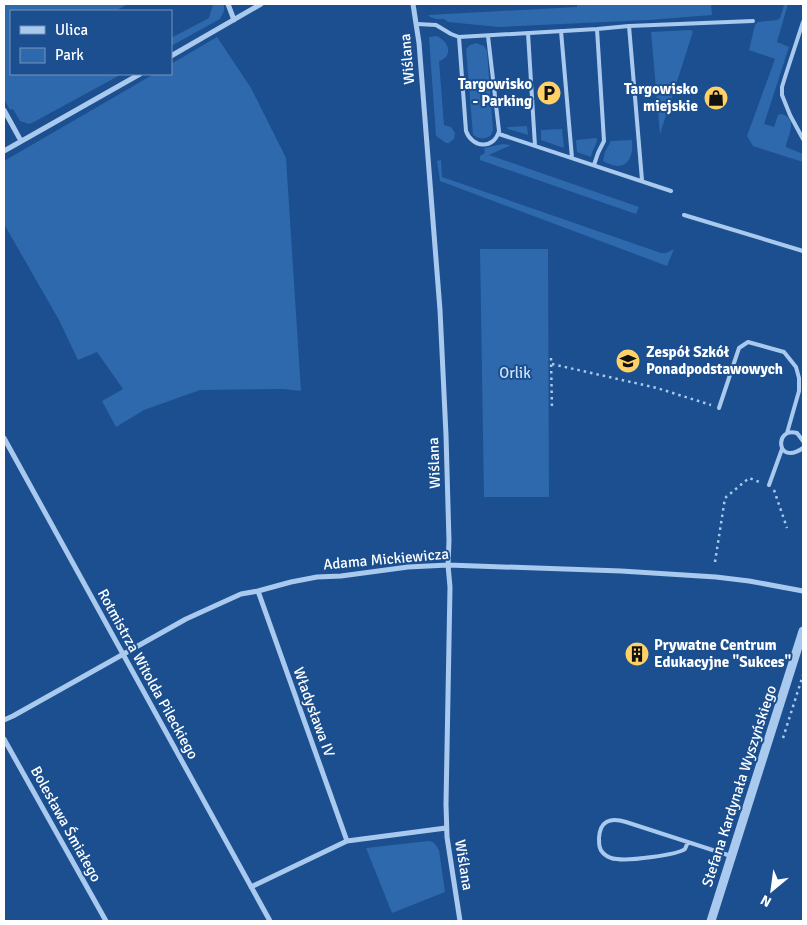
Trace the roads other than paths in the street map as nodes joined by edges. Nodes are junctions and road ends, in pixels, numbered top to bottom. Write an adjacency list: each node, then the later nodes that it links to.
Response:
1 (228, 4): 4 (street)
2 (261, 4): 4 (street)
3 (413, 4): 7 (street, Wiślana)
4 (234, 20): 14 (street)
5 (753, 21): 8 (lane)
6 (803, 22): 18 (lane)
7 (417, 24): 13 (lane); 35 (street, Wiślana)
8 (629, 26): 9 (lane); 24 (lane)
9 (597, 29): 10 (lane); 23 (lane)
10 (561, 31): 11 (lane); 22 (lane)
11 (528, 33): 12 (lane); 20 (lane)
12 (488, 36): 13 (lane); 17 (lane)
13 (459, 37): 17 (lane)
14 (172, 55)
15 (138, 75): 19 (street)
16 (4, 110): 19 (street)
17 (499, 134): 20 (lane)
18 (803, 139)
19 (21, 141): 21 (street)
20 (536, 146): 22 (lane)
21 (4, 151)
22 (572, 158): 23 (lane)
23 (594, 165): 24 (lane)
24 (642, 180): 25 (lane)
25 (671, 191)
26 (684, 215): 27 (lane)
27 (803, 251)
28 (719, 408): 29 (lane)
29 (787, 433): 31 (lane); 32 (lane)
30 (4, 438): 39 (street, Rotmistrza Witolda Pileckiego)
31 (803, 441)
32 (782, 448): 33 (lane); 34 (lane)
33 (803, 448)
34 (769, 485)
35 (448, 565): 36 (street, Adama Mickiewicza); 37 (street, Adama Mickiewicza); 42 (street, Wiślana)
36 (258, 591): 39 (street, Adama Mickiewicza); 43 (street, Władysława IV)
37 (803, 592)
38 (803, 632): 45 (street, Stefana Kardynała Wyszyńskiego)
39 (123, 654): 40 (street, Adama Mickiewicza); 46 (street, Rotmistrza Witolda Pileckiego)
40 (4, 720)
41 (4, 739): 47 (street, Bolesława Śmiałego)
42 (446, 828): 43 (street); 49 (street, Wiślana)
43 (347, 841): 46 (street)
44 (688, 842): 44 (lane); 45 (lane)
45 (731, 856): 50 (street, Stefana Kardynała Wyszyńskiego)
46 (250, 886): 48 (street, Rotmistrza Witolda Pileckiego)
47 (106, 921)
48 (270, 921)
49 (460, 921)
50 (711, 921)

